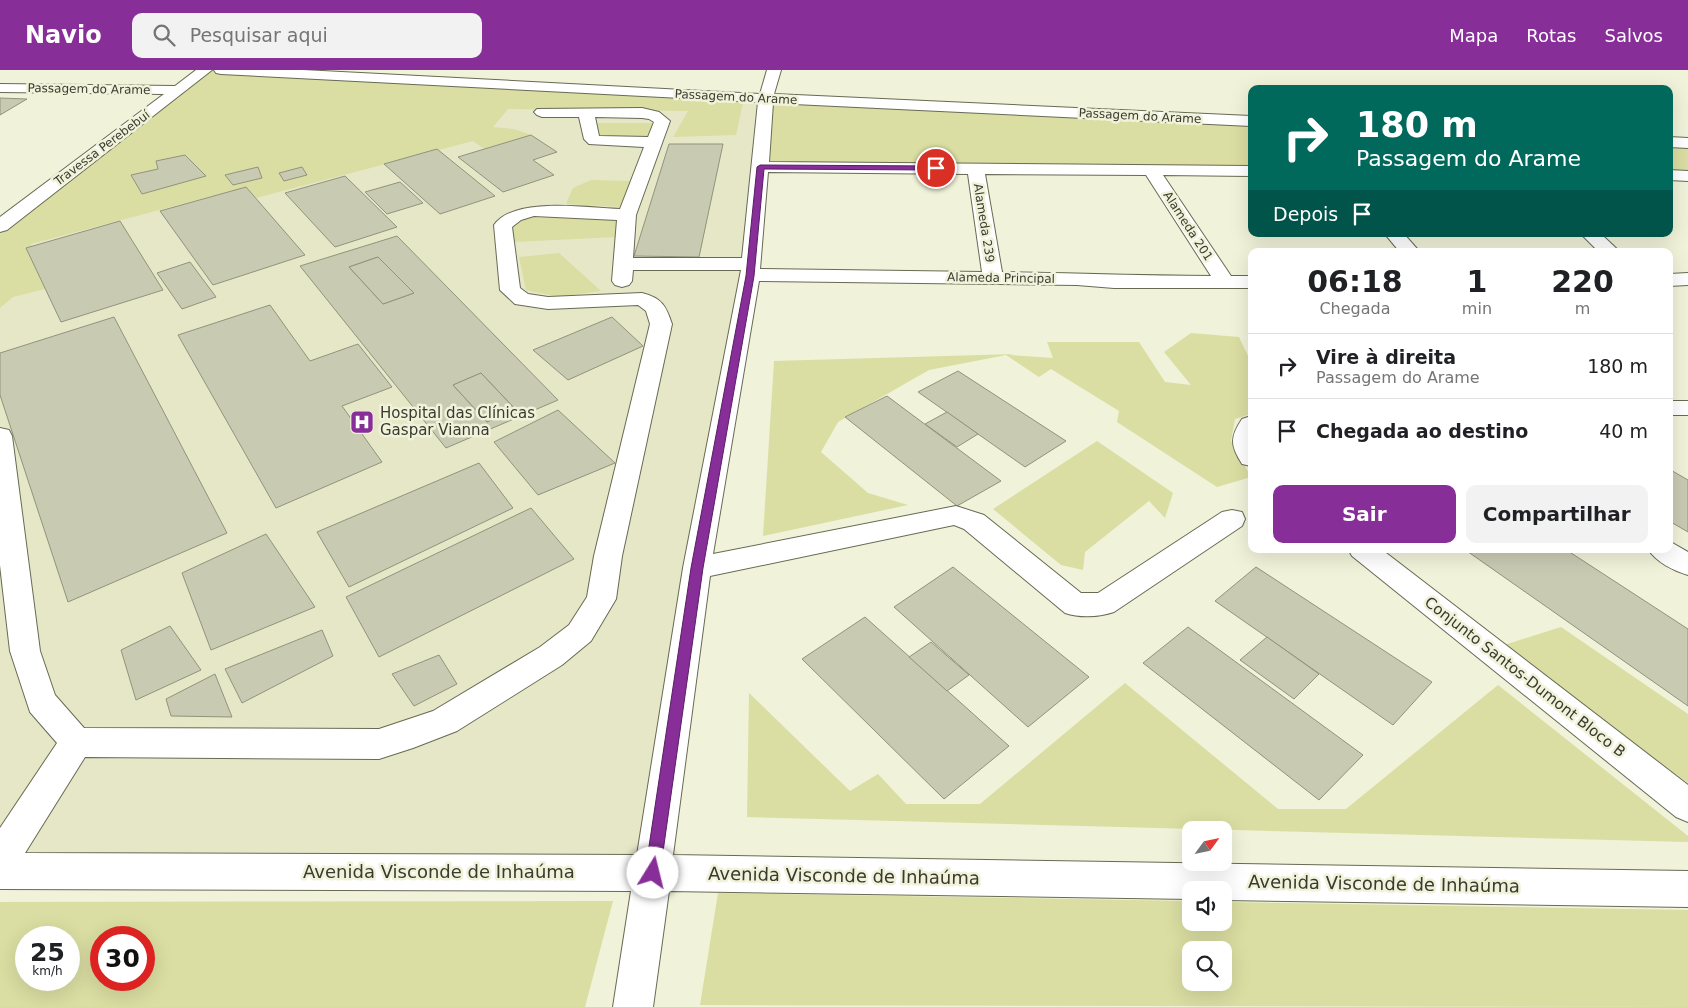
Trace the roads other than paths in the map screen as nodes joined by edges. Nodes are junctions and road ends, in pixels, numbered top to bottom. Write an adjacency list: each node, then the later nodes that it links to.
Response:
1 (205, 70): 5 (street, Travessa Perebebuí)
2 (221, 70): 6 (street, Passagem do Arame)
3 (774, 70): 6 (street)
4 (0, 88): 5 (street, Passagem do Arame)
5 (179, 90): 18 (street, Travessa Perebebuí)
6 (766, 98): 8 (street, Passagem do Arame); 11 (street)
7 (542, 112): 17 (street)
8 (1248, 121)
9 (1673, 142): 10 (street)
10 (1688, 143)
11 (760, 167): 12 (street); 24 (street)
12 (976, 168): 13 (street); 25 (street, Alameda 239)
13 (1152, 171): 14 (street); 28 (street, Alameda 201)
14 (1248, 171)
15 (1673, 175): 16 (street)
16 (1688, 176)
17 (627, 215): 23 (street); 30 (street)
18 (0, 226)
19 (1397, 237): 21 (street)
20 (1593, 237): 22 (street)
21 (1407, 248)
22 (1606, 248)
23 (623, 264): 24 (street, Alameda Principal); 30 (street)
24 (750, 270): 25 (street, Alameda Principal); 39 (street)
25 (993, 278): 28 (street, Alameda Principal)
26 (1673, 280): 27 (street)
27 (1688, 280)
28 (1224, 282): 29 (street, Alameda Principal)
29 (1248, 282)
30 (621, 301): 40 (street)
31 (1248, 429): 33 (street)
32 (0, 436): 34 (street)
33 (1248, 452)
34 (3, 508): 40 (street)
35 (1232, 519): 39 (street)
36 (1367, 553): 41 (street, Conjunto Santos-Dumont Bloco B)
37 (1668, 553): 38 (street)
38 (1688, 565)
39 (697, 568): 44 (street)
40 (76, 742): 42 (street)
41 (1688, 806)
42 (0, 860)
43 (0, 871): 44 (street, Avenida Visconde de Inhaúma)
44 (653, 873): 45 (street, Avenida Visconde de Inhaúma); 46 (street)
45 (1688, 889)
46 (633, 1007)

